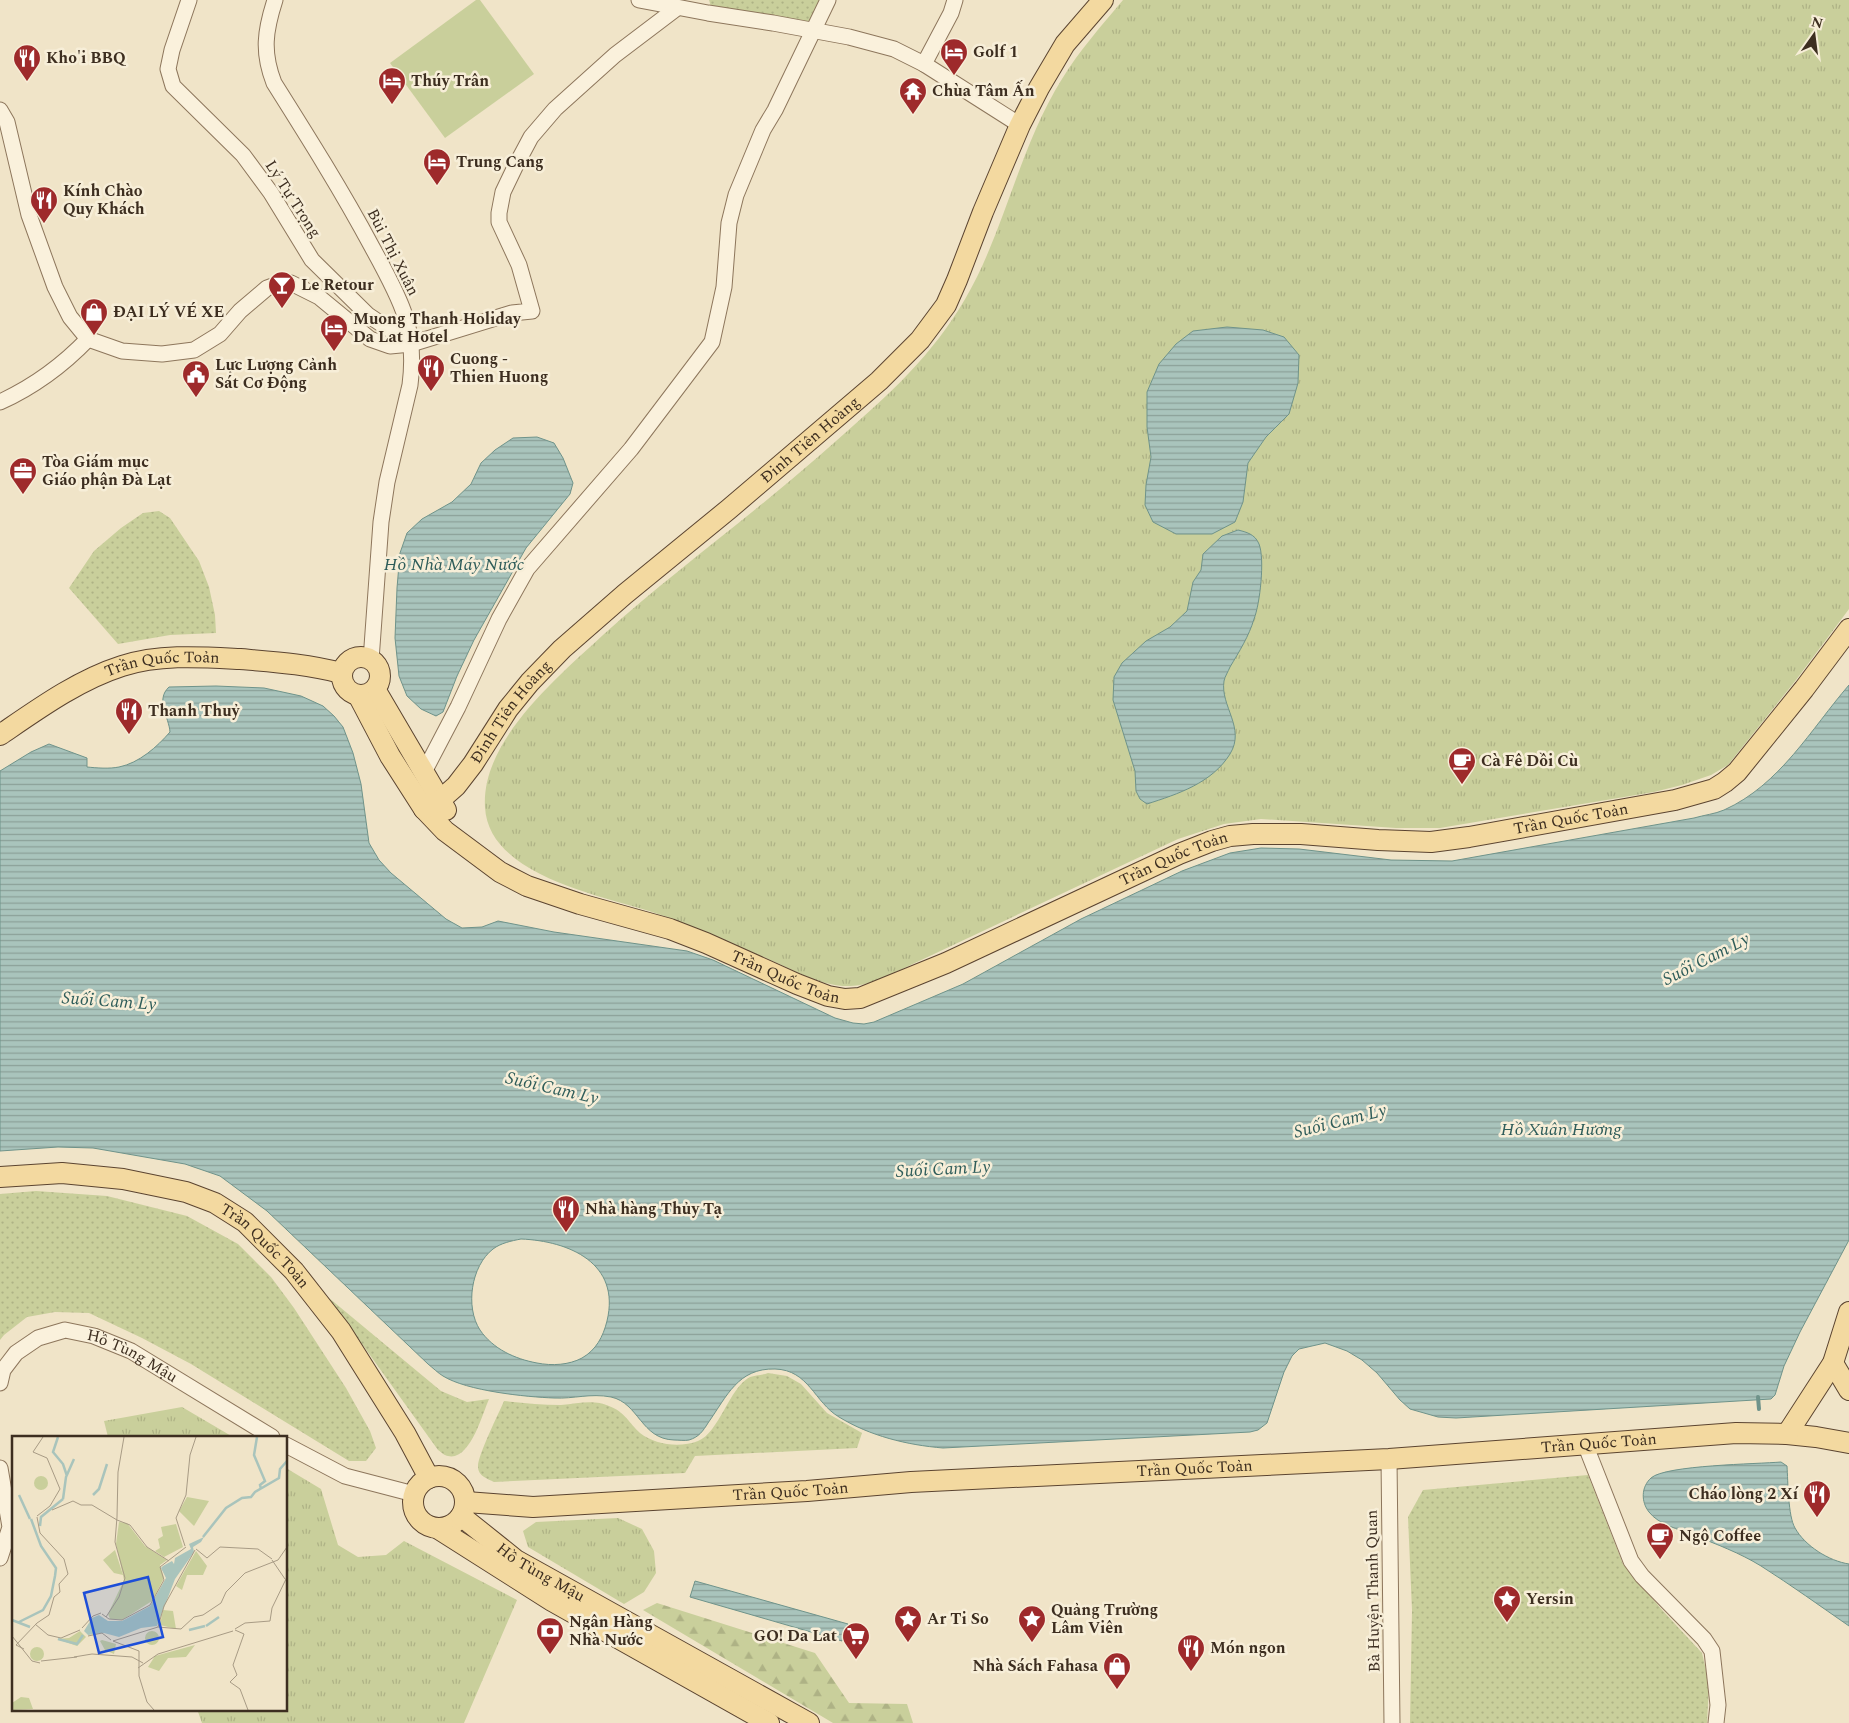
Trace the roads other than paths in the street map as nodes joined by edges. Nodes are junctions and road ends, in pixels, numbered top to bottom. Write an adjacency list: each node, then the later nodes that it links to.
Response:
1 (189, 0): 13 (street, Lý Tự Trọng)
2 (275, 0): 13 (street, Bùi Thị Xuân)
3 (639, 0): 7 (street)
4 (828, 0): 8 (street)
5 (955, 0): 9 (street)
6 (1103, 0): 11 (main road, Đinh Tiên Hoàng)
7 (686, 6): 8 (street); 13 (street)
8 (814, 30): 9 (street); 20 (street)
9 (924, 64): 11 (street)
10 (0, 110): 12 (street)
11 (1020, 125): 21 (main road, Đinh Tiên Hoàng)
12 (88, 339): 13 (street); 14 (street)
13 (410, 344): 16 (street, Bùi Thị Xuân)
14 (0, 402)
15 (1849, 629): 21 (main road, Trần Quốc Toản)
16 (371, 660): 17 (main road); 18 (main road)
17 (342, 673): 18 (main road); 19 (main road, Trần Quốc Toản)
18 (367, 692): 20 (main road, Trần Quốc Toản); 21 (main road, Trần Quốc Toản)
19 (0, 736)
20 (424, 772): 21 (main road, Trần Quốc Toản)
21 (432, 805)
22 (0, 1177): 34 (main road, Trần Quốc Toản)
23 (1849, 1312): 24 (main road)
24 (1833, 1363): 26 (main road); 27 (main road)
25 (0, 1383): 28 (street, Hồ Tùng Mậu)
26 (1849, 1390)
27 (1787, 1434): 29 (main road); 30 (main road, Trần Quốc Toản)
28 (270, 1436)
29 (1849, 1443)
30 (1585, 1444): 32 (main road, Trần Quốc Toản); 42 (street)
31 (288, 1446): 35 (street)
32 (1389, 1459): 36 (main road, Trần Quốc Toản); 41 (street, Bà Huyện Thanh Quan)
33 (0, 1468): 38 (street)
34 (429, 1478): 35 (main road); 36 (main road)
35 (414, 1494): 37 (main road)
36 (463, 1509): 37 (main road); 40 (main road, Hồ Tùng Mậu)
37 (437, 1528): 39 (main road, Hồ Tùng Mậu)
38 (0, 1558)
39 (769, 1723)
40 (808, 1723)
41 (1392, 1723)
42 (1716, 1723)

